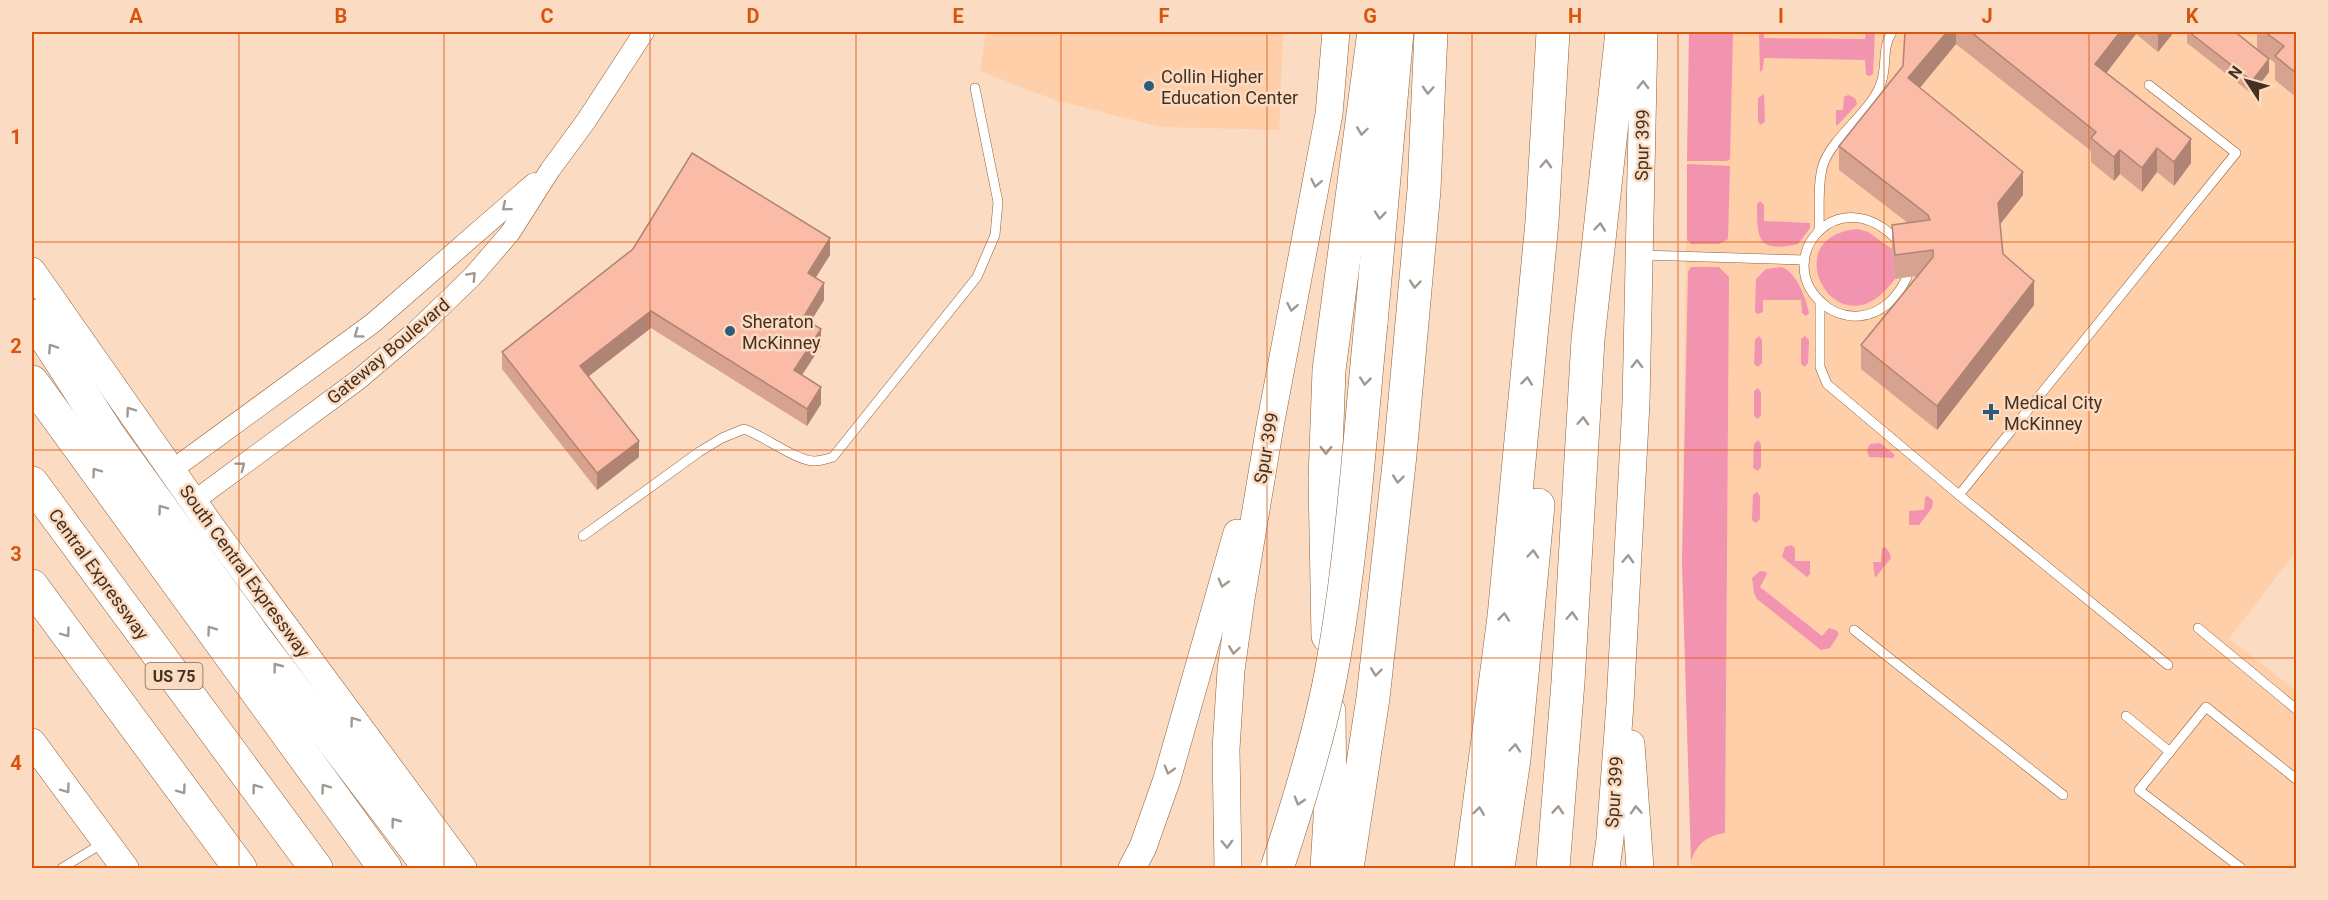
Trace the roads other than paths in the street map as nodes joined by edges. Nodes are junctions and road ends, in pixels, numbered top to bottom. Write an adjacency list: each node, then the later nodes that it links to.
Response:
1 (644, 32): 12 (street, Gateway Boulevard)
2 (1336, 32): 23 (main road, Spur 399, one-way to 23)
3 (1374, 32): 53 (highway, one-way to 53)
4 (1397, 32): 52 (highway, one-way to 52, bridge)
5 (1431, 32): 54 (highway, one-way to 54)
6 (1553, 32): 13 (highway, one-way to 6)
7 (1622, 32): 57 (highway, one-way to 7)
8 (1644, 32): 16 (main road, Spur 399, one-way to 8)
9 (1892, 32): 14 (lane)
10 (2149, 85): 26 (lane)
11 (975, 88): 28 (lane)
12 (550, 170): 24 (street, Gateway Boulevard, one-way to 24); 27 (street, Gateway Boulevard, one-way to 12)
13 (1542, 222): 55 (highway, one-way to 13); 56 (highway, one-way to 13)
14 (1819, 231): 15 (lane); 17 (lane)
15 (1904, 248)
16 (1639, 255): 17 (lane); 32 (main road, Spur 399, one-way to 16)
17 (1805, 260): 20 (lane)
18 (32, 271): 24 (main road, South Central Expressway, one-way to 18)
19 (1907, 277): 20 (lane)
20 (1820, 301): 26 (lane)
21 (32, 316): 47 (highway, one-way to 21)
22 (32, 382): 46 (highway, one-way to 22)
23 (1270, 426): 50 (main road, one-way to 50); 51 (main road, Spur 399, one-way to 51)
24 (172, 470): 27 (main road, South Central Expressway)
25 (32, 483): 45 (highway, Central Expressway / US 75, one-way to 25)
26 (1959, 495): 33 (lane)
27 (194, 501): 40 (main road, South Central Expressway, one-way to 27)
28 (583, 536)
29 (32, 586): 44 (highway, one-way to 44)
30 (2198, 628): 34 (lane)
31 (1854, 630): 39 (lane)
32 (1624, 638): 58 (main road, Spur 399); 59 (main road, one-way to 32)
33 (2168, 664)
34 (2296, 709)
35 (2126, 716): 37 (lane)
36 (32, 742): 41 (main road, one-way to 41)
37 (2170, 752): 38 (lane); 60 (lane)
38 (2296, 779)
39 (2063, 795)
40 (439, 836): 48 (main road, South Central Expressway); 49 (main road)
41 (105, 842): 42 (lane); 43 (main road)
42 (62, 868)
43 (125, 868)
44 (240, 868)
45 (316, 868)
46 (385, 868)
47 (430, 868)
48 (463, 868)
49 (482, 868)
50 (1132, 868)
51 (1228, 868)
52 (1278, 868)
53 (1327, 868)
54 (1347, 868)
55 (1471, 868)
56 (1498, 868)
57 (1553, 868)
58 (1605, 868)
59 (1640, 868)
60 (2241, 868)

